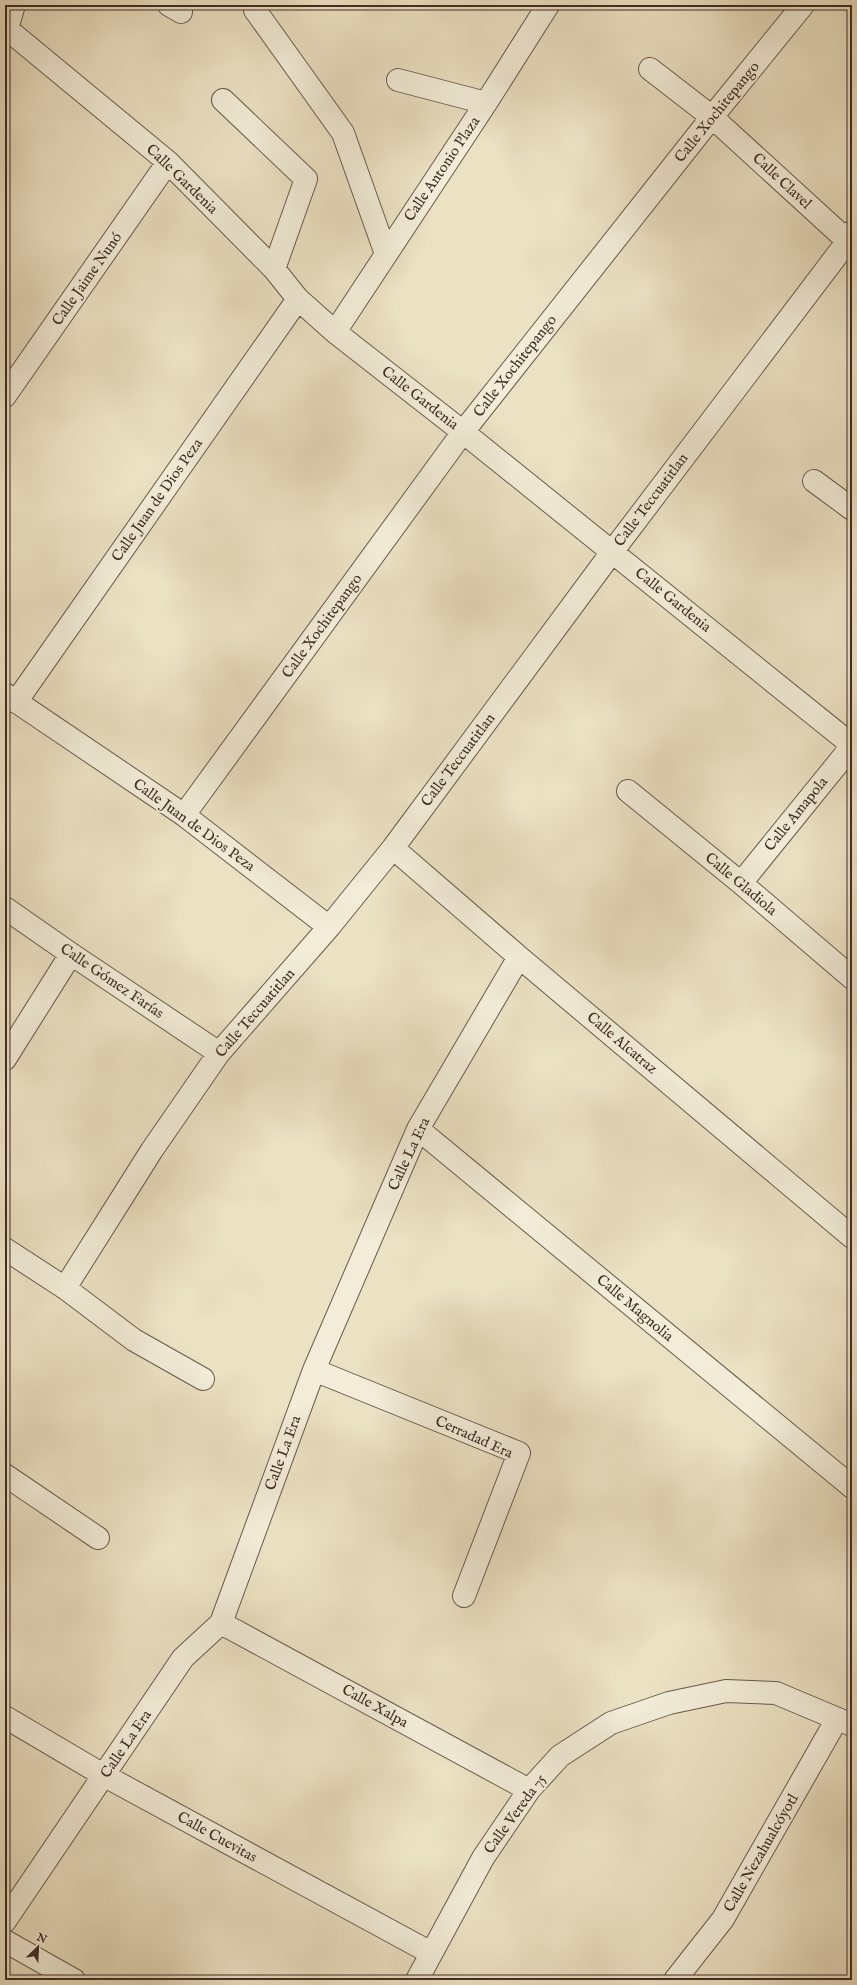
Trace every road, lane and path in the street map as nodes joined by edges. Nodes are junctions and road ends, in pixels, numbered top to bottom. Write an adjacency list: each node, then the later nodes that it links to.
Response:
1 (14, 5): 5 (street)
2 (548, 5): 9 (street, Calle Antonio Plaza)
3 (803, 5): 10 (street, Calle Xochitepango)
4 (255, 10): 13 (street)
5 (6, 33): 11 (street, Calle Gardenia)
6 (650, 69): 10 (street, Calle Clavel)
7 (398, 80): 9 (street)
8 (222, 100): 14 (street)
9 (486, 104): 13 (street, Calle Antonio Plaza)
10 (712, 117): 12 (street, Calle Clavel); 18 (street, Calle Xochitepango)
11 (168, 162): 14 (street, Calle Gardenia); 17 (street, Calle Jaime Nunó)
12 (850, 240): 21 (street, Calle Teccuatitlan)
13 (386, 254): 16 (street, Calle Antonio Plaza)
14 (274, 269): 15 (street, Calle Gardenia)
15 (298, 299): 16 (street, Calle Gardenia); 22 (street, Calle Juan de Dios Peza)
16 (335, 332): 18 (street, Calle Gardenia)
17 (5, 396)
18 (463, 432): 21 (street, Calle Gardenia); 25 (street, Calle Xochitepango)
19 (814, 481): 20 (street)
20 (852, 509)
21 (612, 552): 23 (street, Calle Gardenia); 26 (street, Calle Teccuatitlan)
22 (10, 698): 25 (street, Calle Juan de Dios Peza)
23 (852, 745): 27 (street, Calle Amapola)
24 (628, 791): 27 (street, Calle Gladiola)
25 (184, 815): 29 (street, Calle Juan de Dios Peza)
26 (393, 848): 29 (street, Calle Teccuatitlan); 31 (street, Calle Alcatraz)
27 (740, 883): 32 (street, Calle Gladiola)
28 (5, 908): 30 (street, Calle Gómez Farías)
29 (328, 927): 33 (street, Calle Teccuatitlan)
30 (71, 954): 33 (street, Calle Gómez Farías); 34 (street)
31 (520, 957): 35 (street, Calle La Era); 36 (street, Calle Alcatraz)
32 (852, 978)
33 (219, 1053): 38 (street, Calle Teccuatitlan)
34 (5, 1059)
35 (418, 1129): 39 (street, Calle La Era); 42 (street, Calle Magnolia)
36 (852, 1237)
37 (5, 1249): 38 (street)
38 (65, 1288): 40 (street)
39 (314, 1370): 44 (street, Cerradad Era); 45 (street, Calle La Era)
40 (204, 1379)
41 (5, 1475): 43 (street)
42 (852, 1487)
43 (98, 1538)
44 (464, 1596)
45 (221, 1622): 48 (street, Calle La Era); 49 (street, Calle Xalpa)
46 (5, 1717): 48 (street, Calle Cuevitas)
47 (845, 1722): 49 (street, Calle Vereda 75); 55 (street, Calle Nezahualcóyotl)
48 (105, 1776): 50 (street, Calle La Era); 52 (street, Calle Cuevitas)
49 (529, 1790): 52 (street, Calle Vereda 75)
50 (5, 1921)
51 (5, 1942): 53 (street)
52 (431, 1954): 54 (street, Calle Vereda 75)
53 (74, 1980)
54 (417, 1980)
55 (675, 1980)

